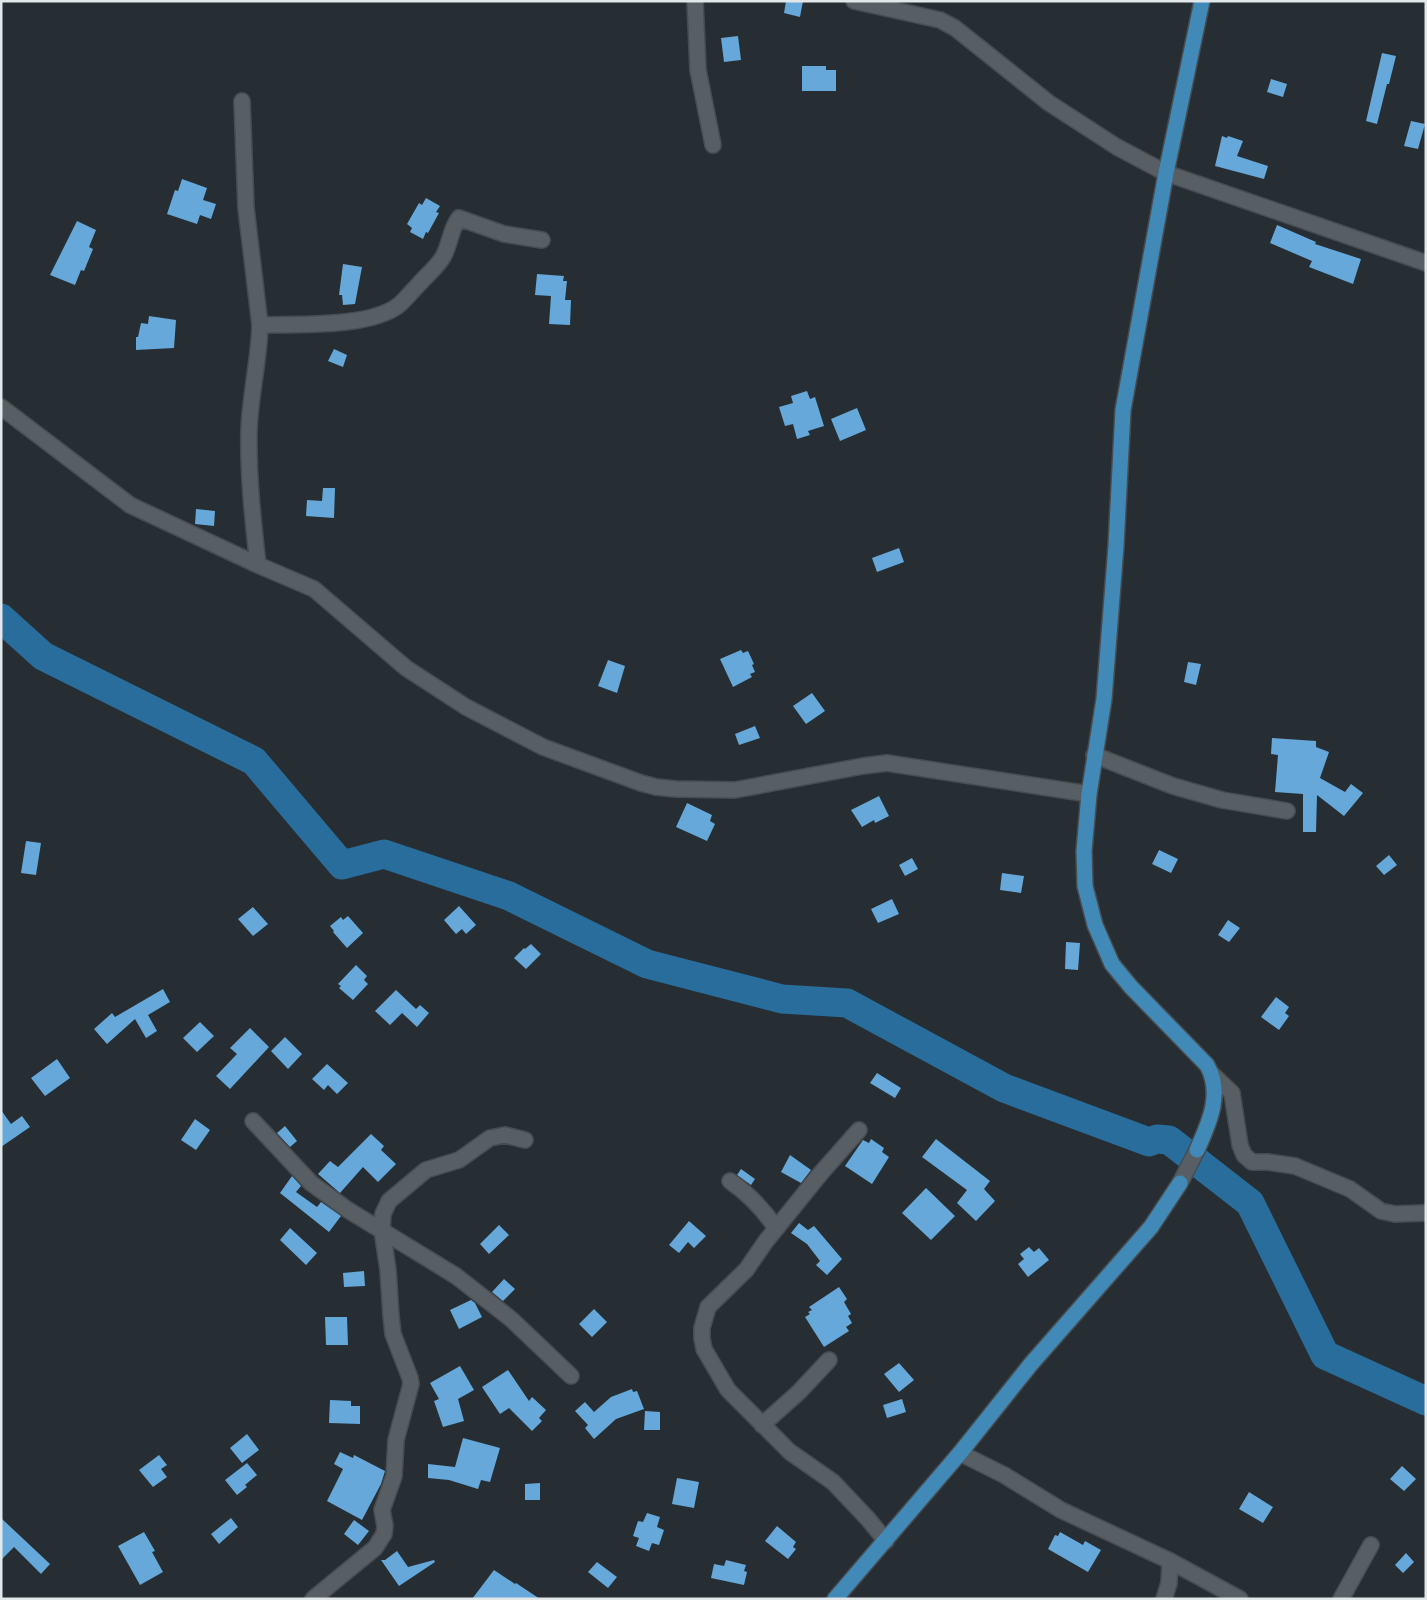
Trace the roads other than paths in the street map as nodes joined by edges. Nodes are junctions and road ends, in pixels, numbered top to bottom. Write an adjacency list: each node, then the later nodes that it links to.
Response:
1 (695, 1): 5 (street)
2 (854, 1): 6 (street)
3 (1202, 1): 6 (main road)
4 (242, 100): 9 (street)
5 (713, 145)
6 (1166, 174): 8 (street); 12 (main road)
7 (542, 240): 9 (street)
8 (1426, 263)
9 (260, 325): 11 (street)
10 (1, 407): 11 (street)
11 (258, 565): 13 (street)
12 (1094, 755): 13 (main road); 14 (street)
13 (1089, 794): 15 (main road)
14 (1287, 811)
15 (1212, 1074): 19 (main road); 22 (street)
16 (253, 1121): 24 (street)
17 (858, 1130): 23 (street)
18 (525, 1140): 24 (street)
19 (1197, 1150): 21 (street)
20 (730, 1181): 23 (street)
21 (1180, 1182): 28 (main road)
22 (1426, 1213)
23 (776, 1228): 27 (street)
24 (382, 1230): 26 (street); 32 (street)
25 (829, 1360): 27 (street)
26 (571, 1376)
27 (762, 1425): 29 (street)
28 (960, 1453): 29 (main road); 31 (street)
29 (886, 1541): 33 (main road)
30 (1371, 1545): 36 (street)
31 (1170, 1561): 34 (street); 35 (street)
32 (313, 1599)
33 (835, 1599)
34 (1164, 1599)
35 (1240, 1599)
36 (1341, 1599)

